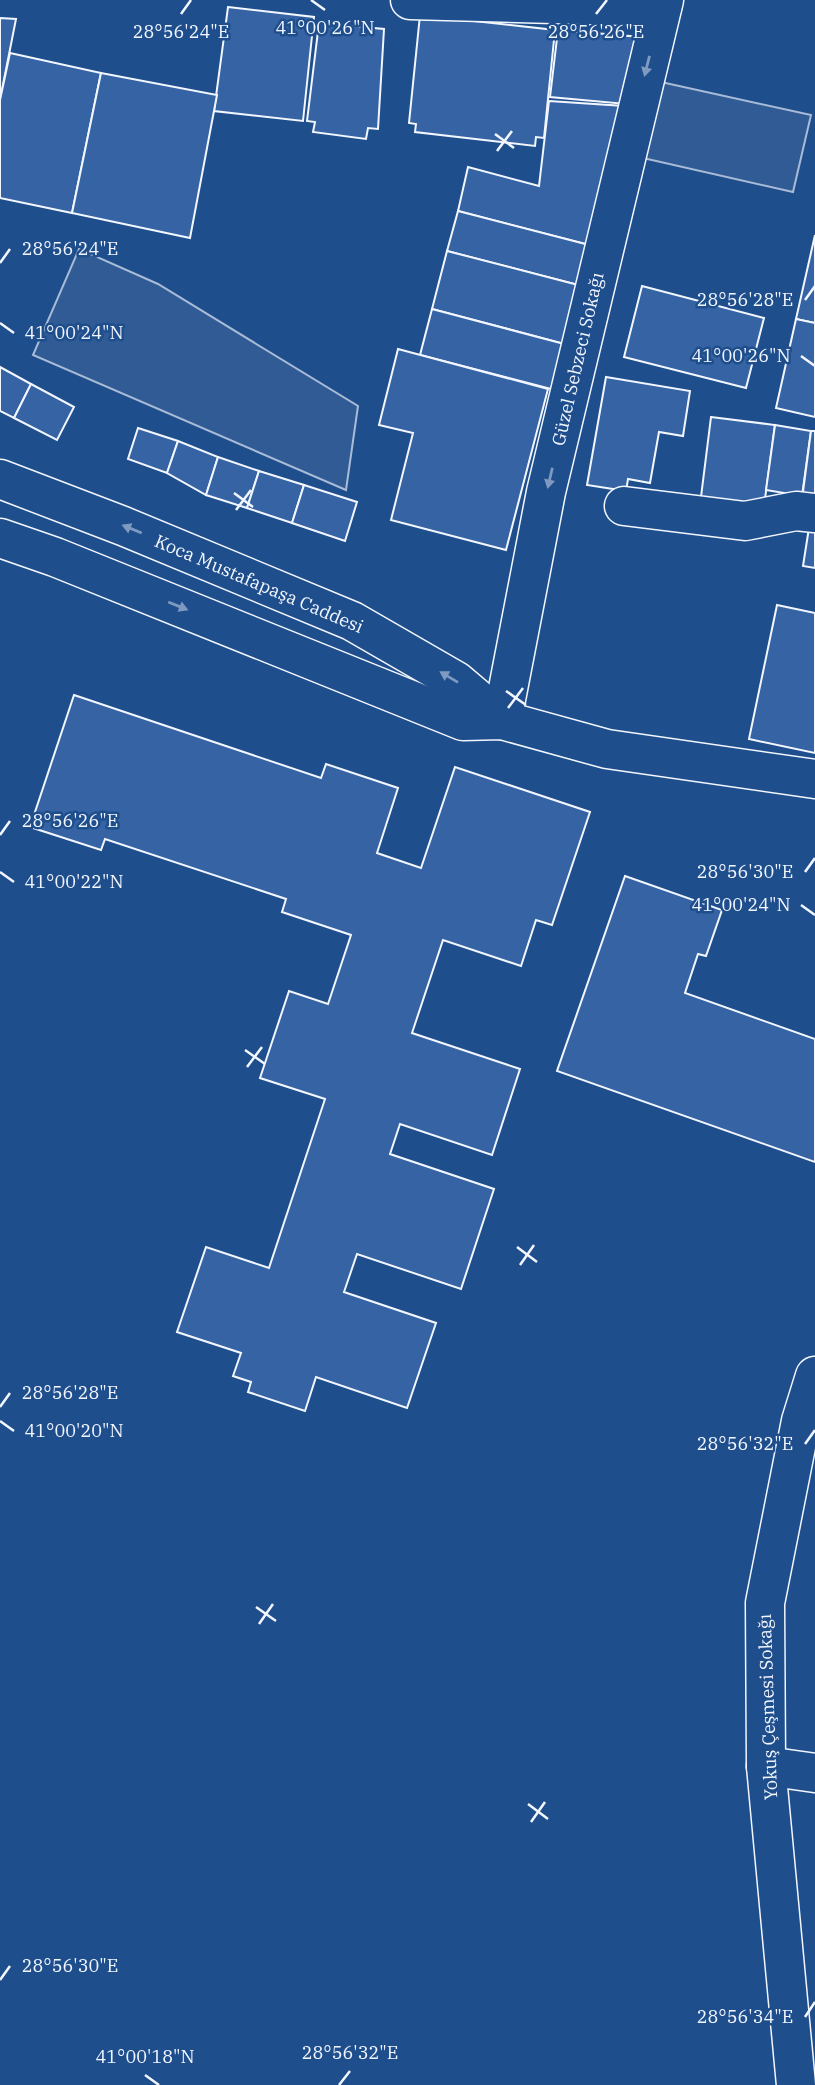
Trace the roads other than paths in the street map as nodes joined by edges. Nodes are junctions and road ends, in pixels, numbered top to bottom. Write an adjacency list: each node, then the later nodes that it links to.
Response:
1 (411, 0): 2 (street)
2 (663, 4): 7 (street, Güzel Sebzeci Sokağı, one-way to 7)
3 (0, 479): 7 (street, Koca Mustafapaşa Caddesi, one-way to 3)
4 (624, 506): 5 (street)
5 (815, 513)
6 (0, 538): 7 (street, Koca Mustafapaşa Caddesi, one-way to 7)
7 (502, 720): 8 (street, Koca Mustafapaşa Caddesi)
8 (815, 779)
9 (812, 1397): 10 (street, Yokuş Çeşmesi Sokağı)
10 (766, 1766): 11 (street); 12 (street, Yokuş Çeşmesi Sokağı)
11 (815, 1773)
12 (796, 2085)

